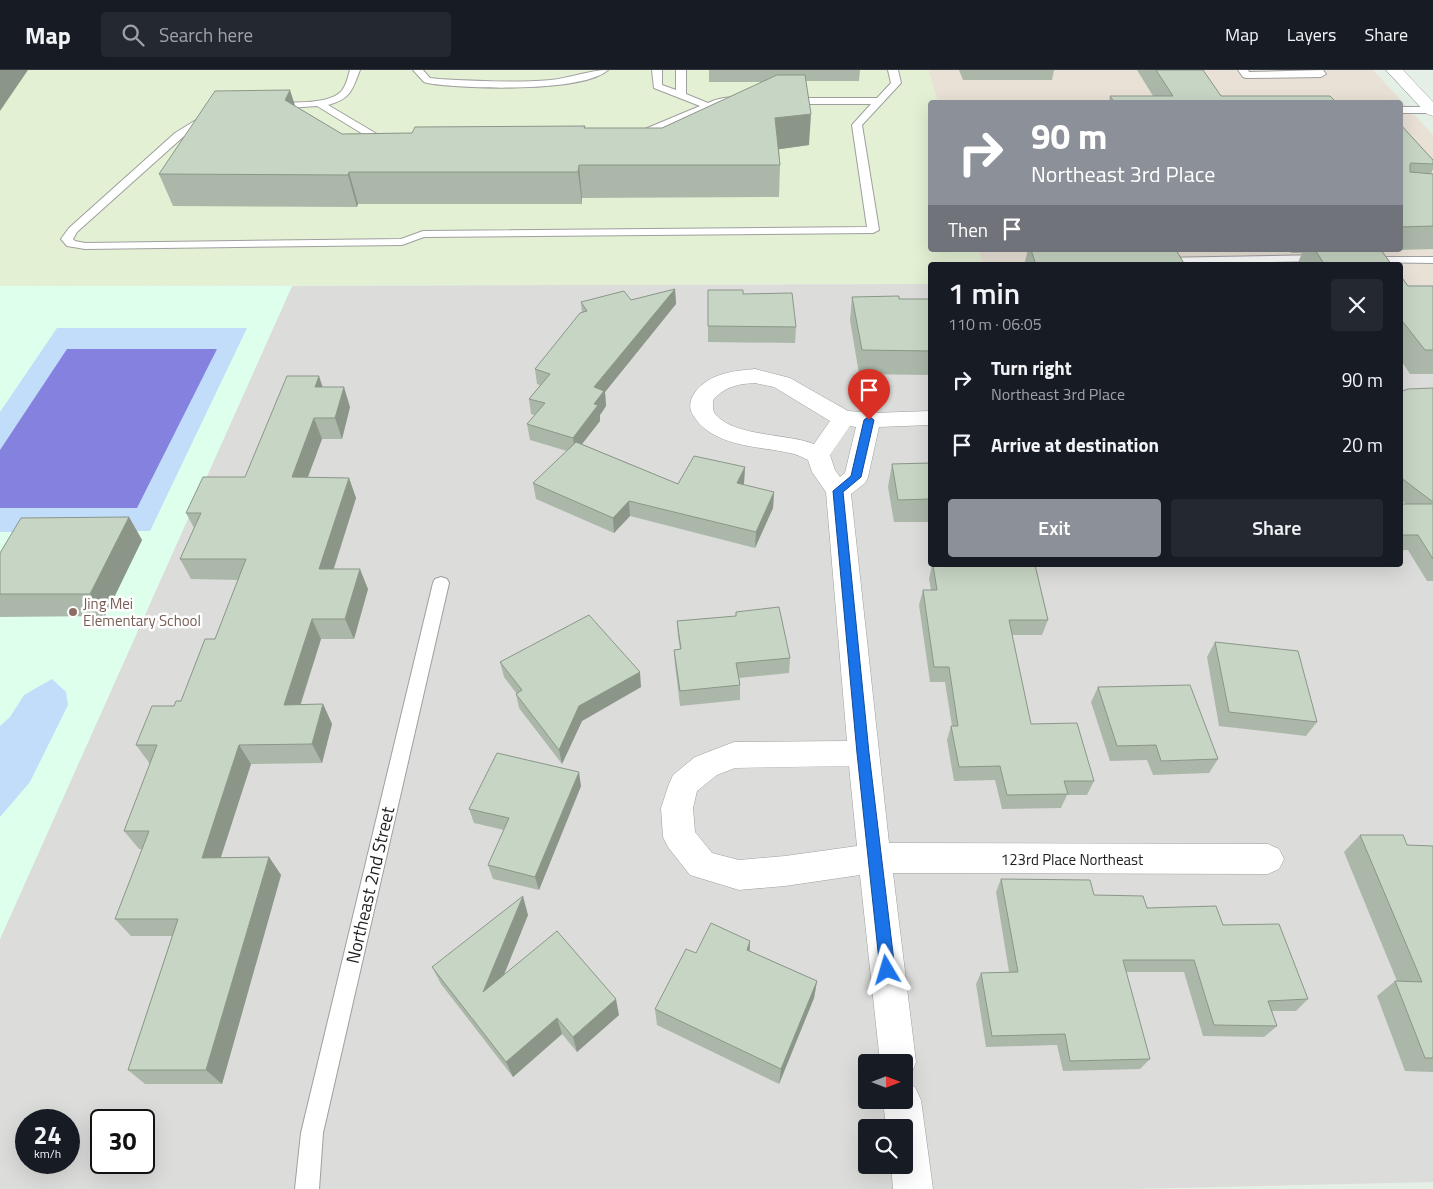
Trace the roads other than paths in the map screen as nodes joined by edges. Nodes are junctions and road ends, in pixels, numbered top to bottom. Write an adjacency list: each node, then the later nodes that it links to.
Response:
1 (355, 70): 14 (lane)
2 (418, 70): 3 (lane)
3 (603, 70)
4 (657, 70): 10 (lane)
5 (681, 70): 10 (lane)
6 (893, 70): 13 (lane)
7 (1242, 70): 8 (lane)
8 (1318, 70)
9 (1394, 70): 19 (street)
10 (681, 96): 16 (lane)
11 (750, 101): 16 (lane)
12 (780, 101): 13 (lane)
13 (879, 101): 17 (lane)
14 (320, 104): 15 (lane); 21 (lane)
15 (266, 106)
16 (708, 106): 20 (lane)
17 (220, 108)
18 (1403, 110): 19 (lane)
19 (1432, 111)
20 (623, 138)
21 (397, 141)
22 (1135, 252): 23 (lane)
23 (1338, 259)
24 (1356, 259): 25 (lane)
25 (1433, 260)
26 (844, 418): 28 (street); 29 (street); 29 (street)
27 (928, 418): 28 (street)
28 (869, 420): 30 (street)
29 (818, 455): 30 (street)
30 (838, 491): 32 (street)
31 (441, 583): 37 (lane, Northeast 2nd Street)
32 (863, 753): 33 (street); 33 (street, 123rd Place Northeast)
33 (875, 858): 34 (street, 123rd Place Northeast); 35 (street)
34 (1268, 860)
35 (897, 1054)
36 (903, 1109): 38 (street)
37 (308, 1189)
38 (913, 1189)

